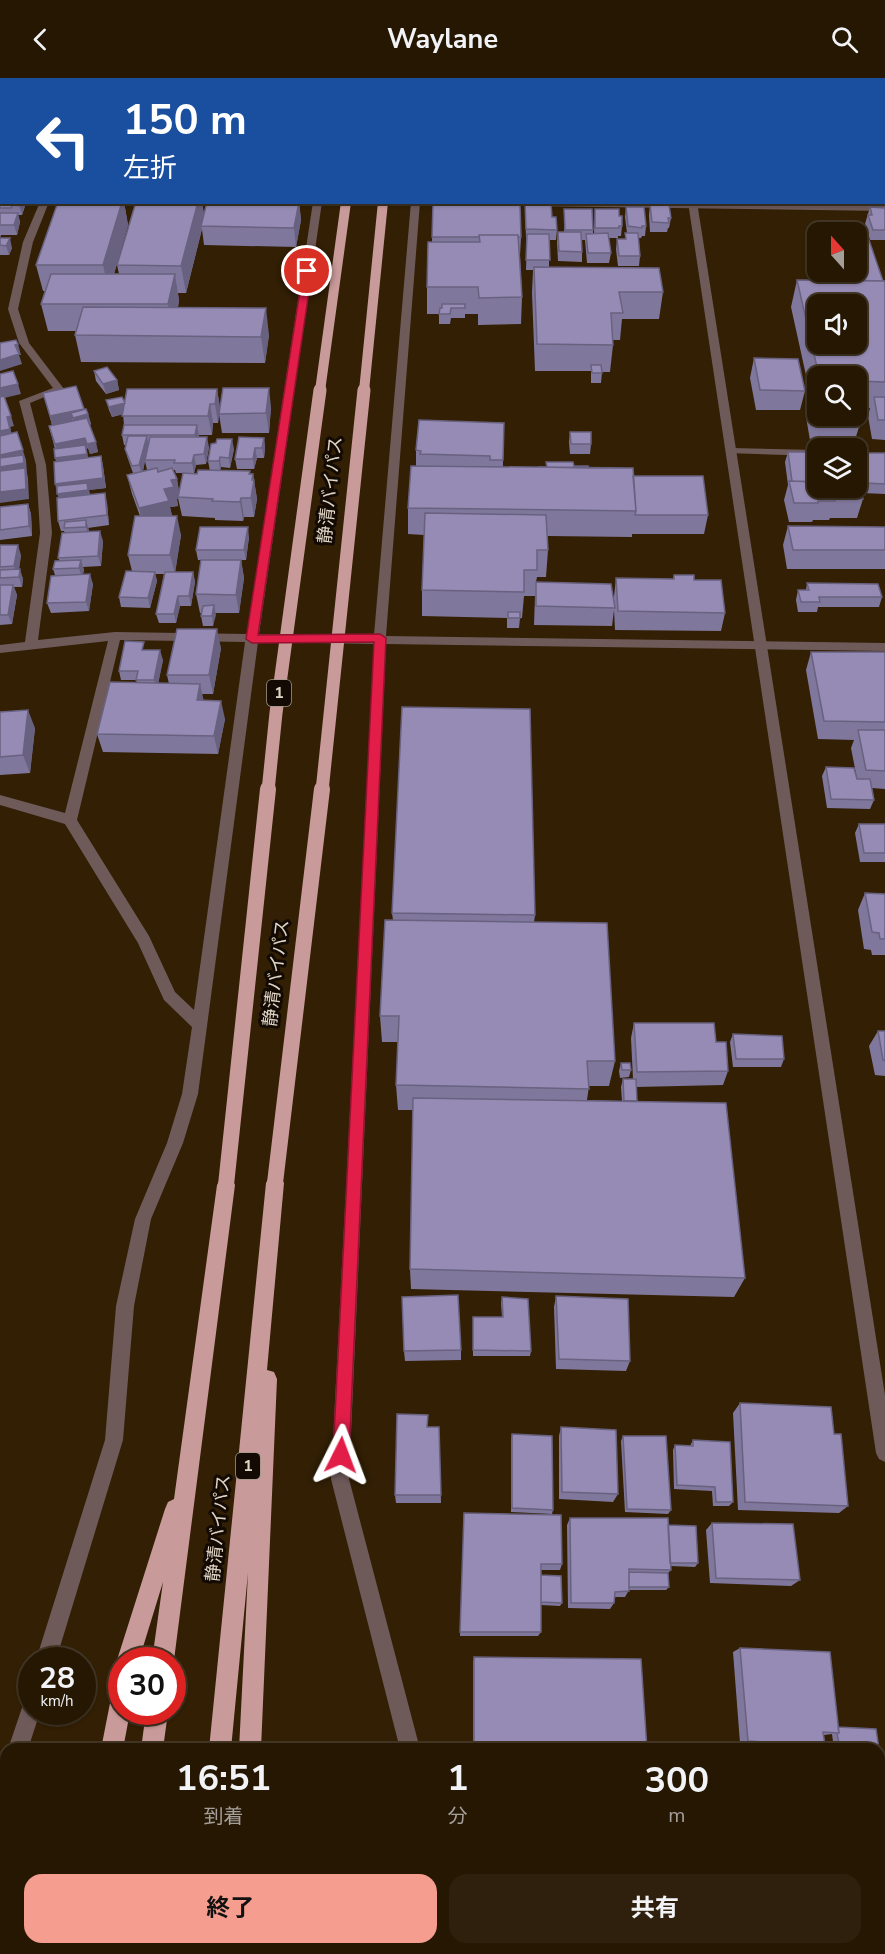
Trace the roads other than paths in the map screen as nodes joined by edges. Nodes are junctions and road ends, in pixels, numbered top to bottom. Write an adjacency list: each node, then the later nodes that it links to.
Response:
1 (44, 204): 13 (street)
2 (318, 204): 12 (street)
3 (346, 204): 22 (highway, 静清バイパス / 1, bridge)
4 (383, 204): 20 (highway, 静清バイパス / 1, bridge)
5 (416, 204): 11 (street)
6 (693, 204): 7 (street); 8 (street)
7 (885, 208)
8 (731, 451): 9 (street); 14 (street)
9 (807, 453)
10 (115, 636): 12 (street); 13 (street); 18 (street)
11 (380, 638): 12 (street); 14 (street); 34 (street)
12 (252, 639): 19 (street)
13 (31, 645): 16 (street)
14 (762, 646): 15 (street); 21 (street)
15 (885, 647)
16 (0, 649)
17 (0, 800): 18 (street)
18 (70, 820): 19 (street)
19 (200, 1025): 23 (street)
20 (275, 1183): 32 (highway, 静清バイパス / 1); 33 (highway, 1)
21 (885, 1453)
22 (189, 1465): 24 (highway, 1); 25 (highway, 静清バイパス / 1)
23 (50, 1647)
24 (132, 1647)
25 (165, 1647)
26 (26, 1725): 29 (street)
27 (117, 1725): 30 (highway)
28 (155, 1725): 31 (highway)
29 (20, 1743)
30 (113, 1743)
31 (153, 1743)
32 (221, 1743)
33 (250, 1743)
34 (408, 1743)

